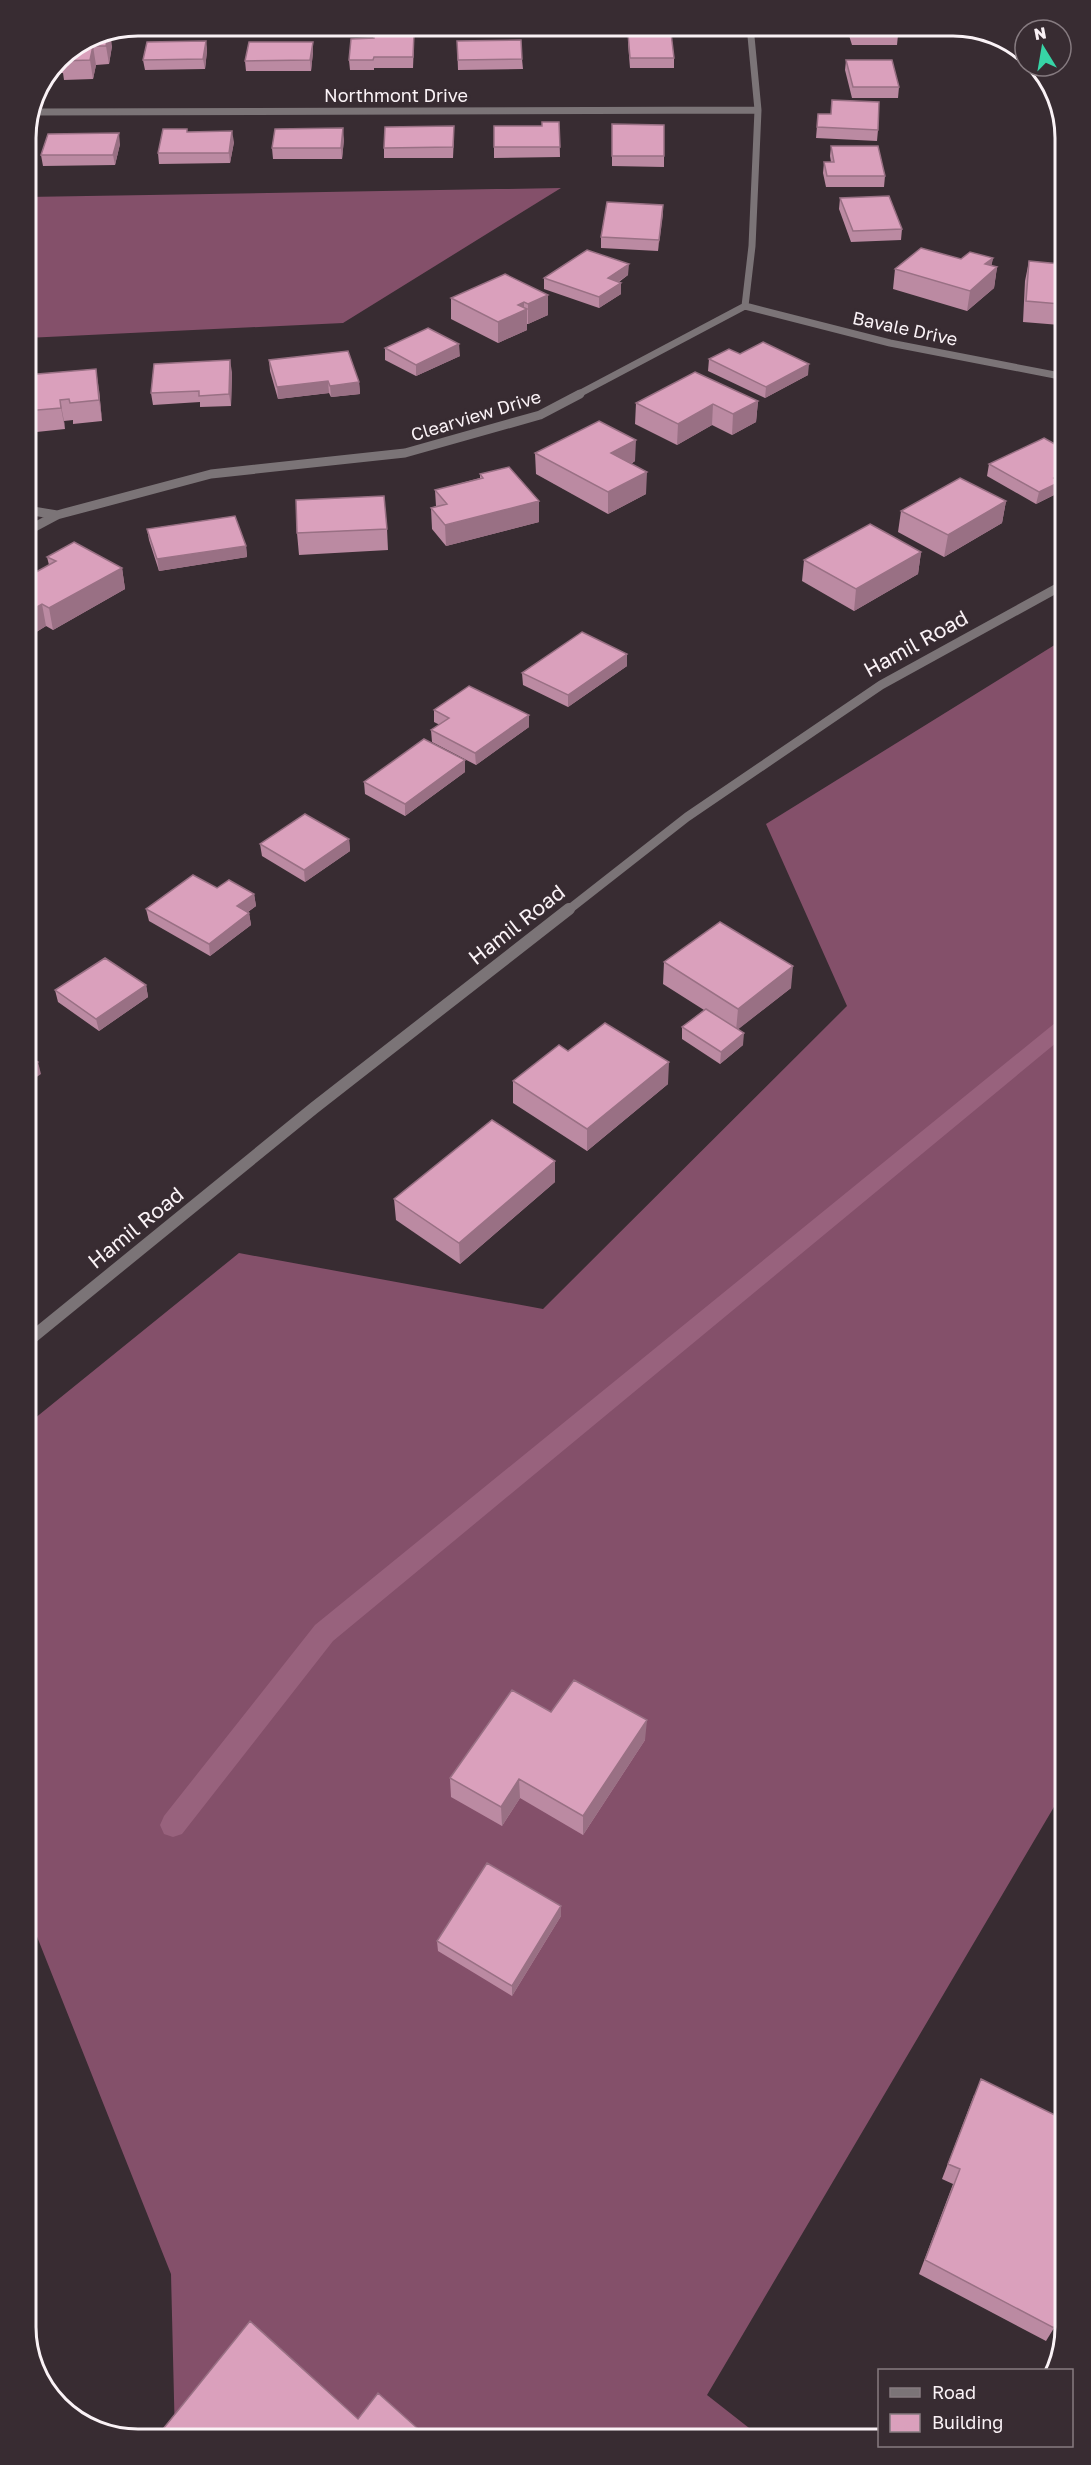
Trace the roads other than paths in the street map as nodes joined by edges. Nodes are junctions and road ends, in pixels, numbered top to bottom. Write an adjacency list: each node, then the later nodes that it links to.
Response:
1 (751, 36): 2 (street)
2 (758, 110): 3 (street, Northmont Drive); 4 (street)
3 (39, 112)
4 (746, 306): 5 (street, Bavale Drive); 7 (street, Clearview Drive)
5 (1055, 375)
6 (36, 512): 7 (street)
7 (57, 515): 8 (street, Clearview Drive)
8 (36, 526)
9 (1055, 589): 10 (street, Hamil Road)
10 (36, 1334)

